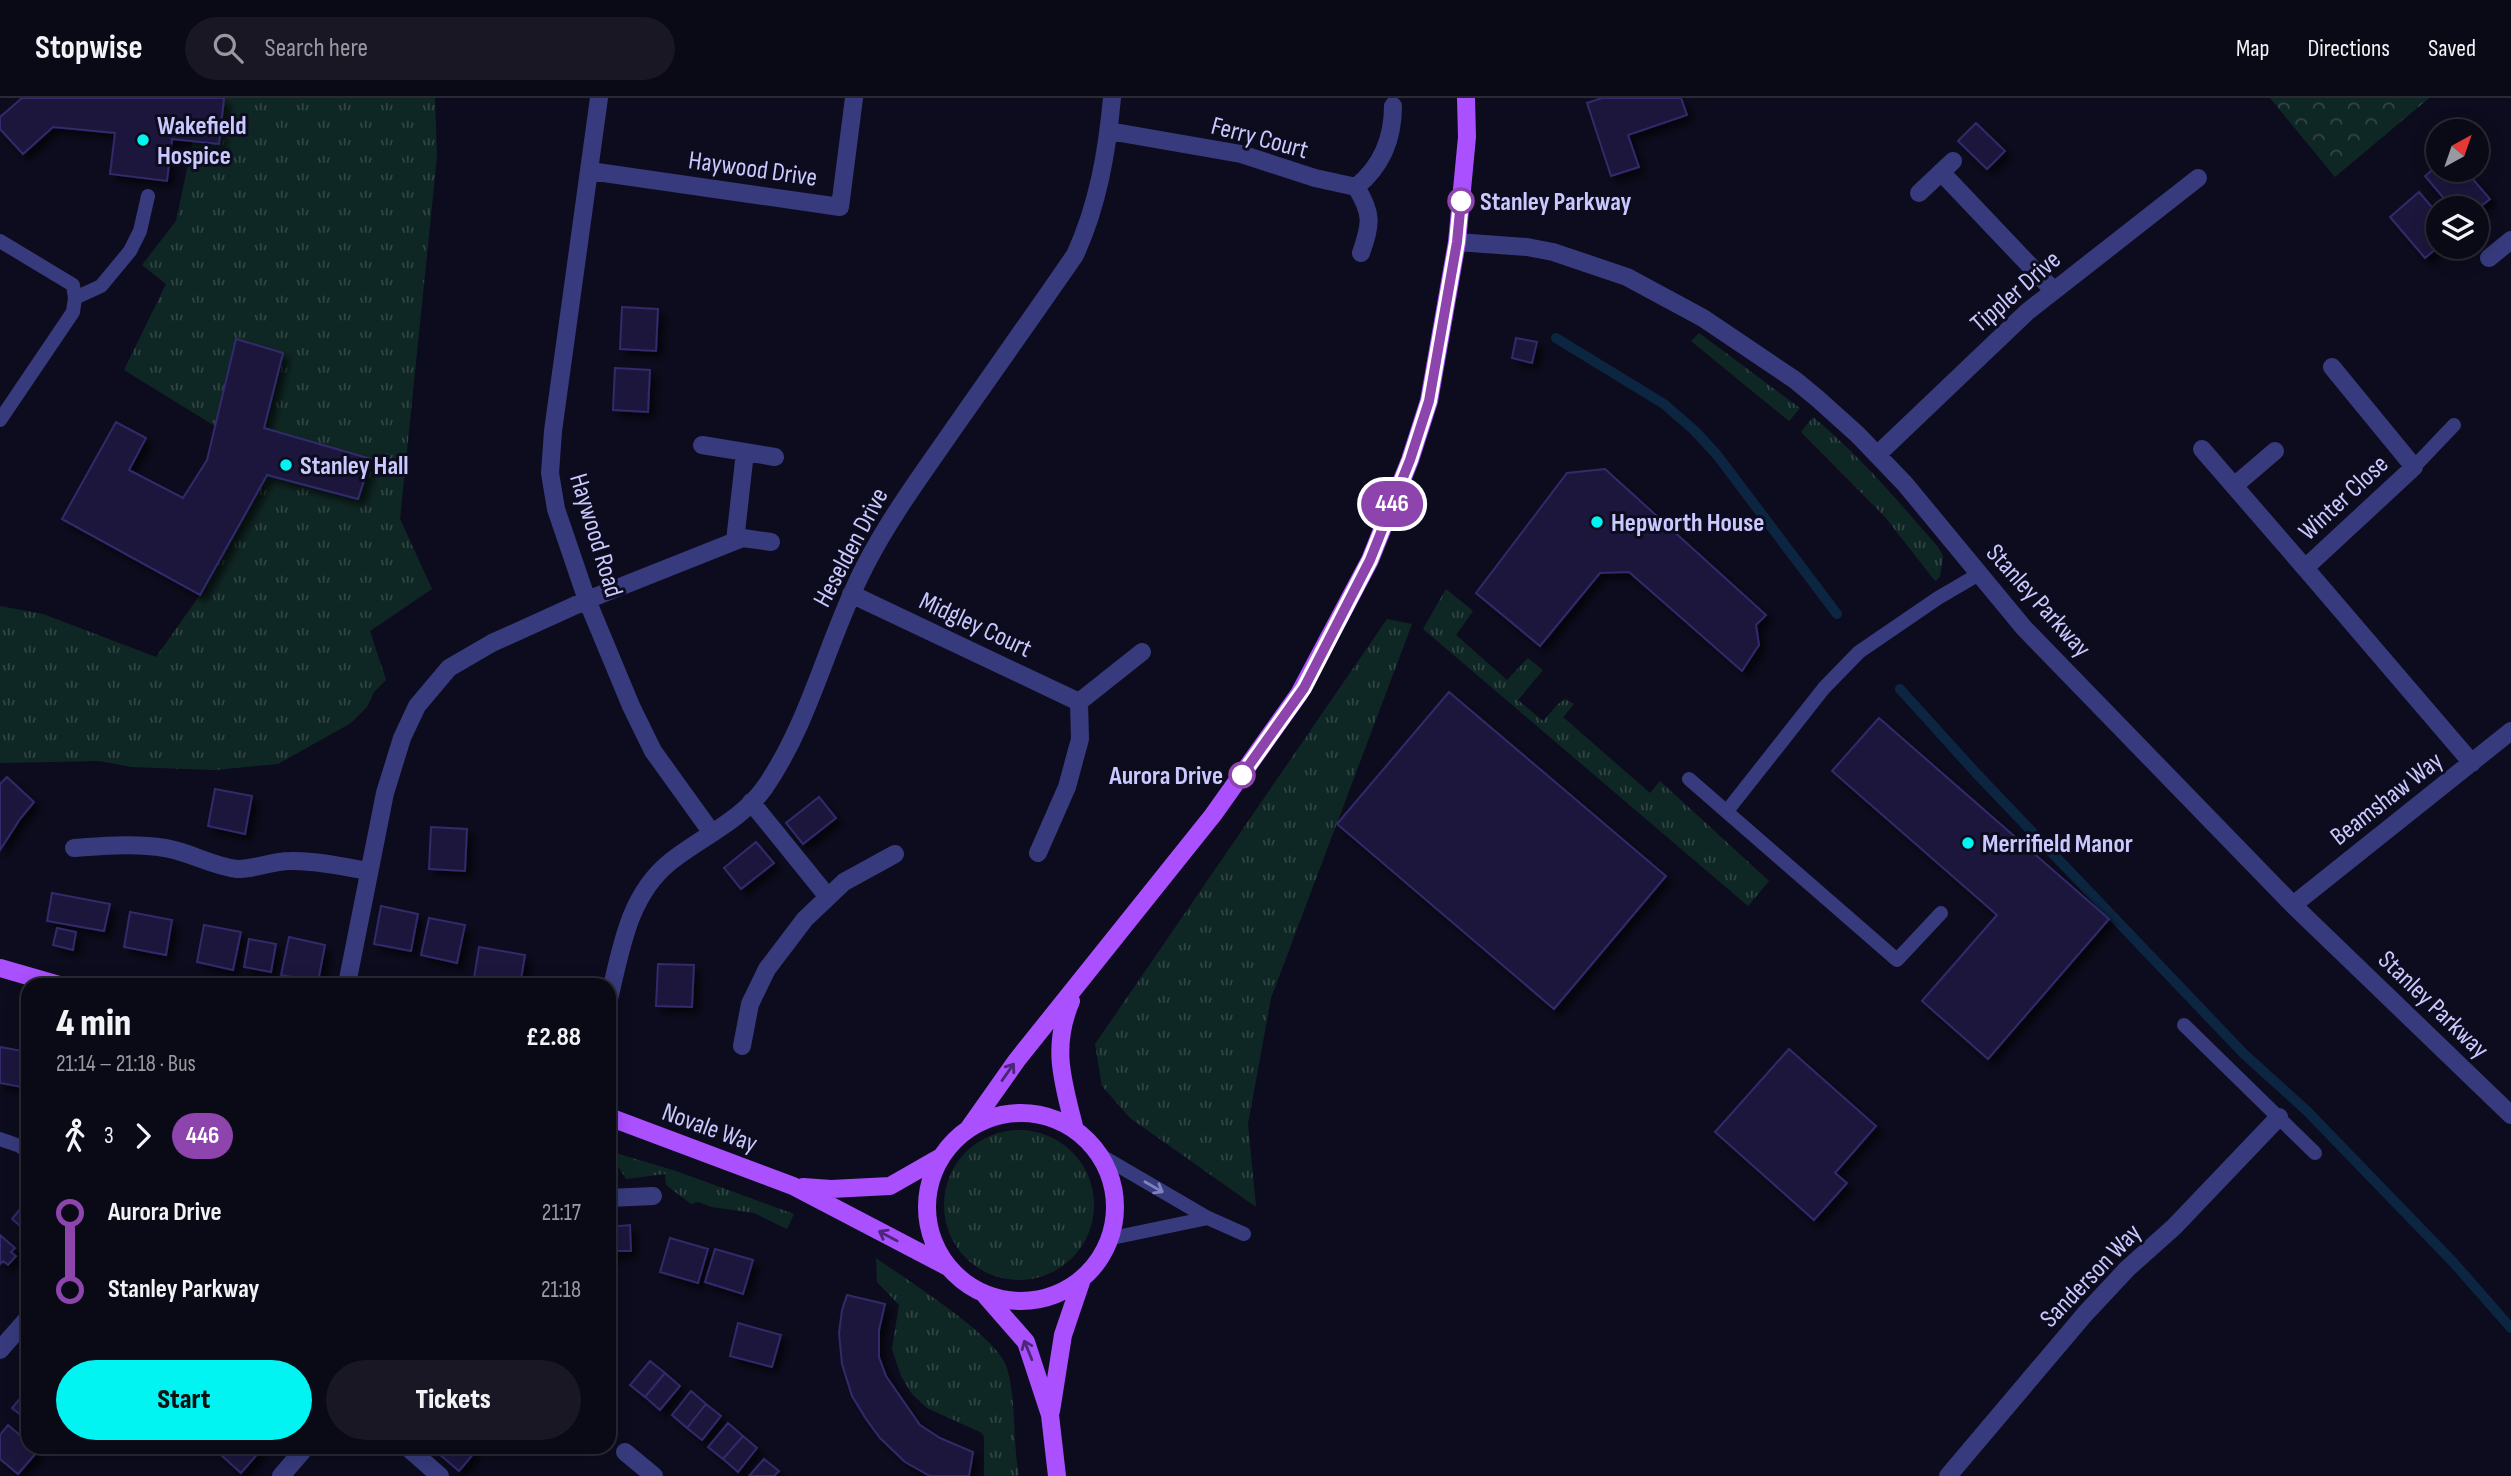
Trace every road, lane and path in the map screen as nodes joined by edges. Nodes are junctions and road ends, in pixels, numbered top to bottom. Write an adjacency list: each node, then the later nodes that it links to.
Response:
1 (599, 98): 7 (street, Haywood Road)
2 (854, 98): 7 (street, Haywood Drive)
3 (1112, 98): 6 (street, Heselden Drive)
4 (1466, 98): 14 (main road)
5 (1393, 106): 9 (street)
6 (1109, 131): 9 (street, Ferry Court); 34 (street, Heselden Drive)
7 (590, 171): 35 (street, Haywood Road)
8 (2198, 178): 17 (street, Tippler Drive)
9 (1356, 187): 15 (street)
10 (1919, 193): 17 (street)
11 (148, 196): 18 (lane)
12 (2511, 240): 16 (street)
13 (0, 241): 18 (lane)
14 (1457, 242): 26 (street, Stanley Parkway); 55 (main road)
15 (1362, 253)
16 (2489, 258)
17 (2053, 290): 26 (street, Tippler Drive)
18 (75, 298): 20 (lane)
19 (2332, 367): 28 (street, Winter Close)
20 (0, 419)
21 (2454, 425): 28 (lane)
22 (702, 445): 25 (street)
23 (2202, 449): 29 (street, Winter Close)
24 (2274, 451): 29 (street)
25 (745, 452): 27 (street); 30 (street)
26 (1877, 455): 33 (street, Stanley Parkway)
27 (775, 457)
28 (2414, 467): 32 (street, Winter Close)
29 (2234, 486): 32 (street, Winter Close)
30 (736, 541): 31 (street); 35 (street)
31 (771, 542)
32 (2305, 568): 39 (street, Winter Close)
33 (1979, 574): 42 (lane); 49 (street, Stanley Parkway)
34 (851, 594): 37 (street, Midgley Court); 41 (street, Heselden Drive)
35 (587, 600): 43 (street, Haywood Road); 47 (street)
36 (1142, 652): 37 (street)
37 (1079, 702): 45 (street)
38 (2511, 731): 39 (street, Beamshaw Way)
39 (2472, 763): 49 (street, Beamshaw Way)
40 (1689, 779): 42 (lane)
41 (751, 802): 43 (street, Heselden Drive); 48 (street)
42 (1727, 811): 50 (lane)
43 (712, 833): 54 (street, Heselden Drive)
44 (74, 848): 47 (street)
45 (1038, 853)
46 (895, 854): 48 (street)
47 (369, 871): 53 (street)
48 (828, 897): 57 (street)
49 (2294, 905): 58 (street, Stanley Parkway)
50 (1941, 913)
51 (0, 968): 52 (main road)
52 (35, 978)
53 (348, 978)
54 (614, 978)
55 (1076, 988): 61 (main road, one-way to 55); 62 (main road)
56 (2184, 1025): 59 (lane)
57 (742, 1046)
58 (2511, 1115)
59 (2279, 1117): 65 (lane); 87 (street, Sanderson Way)
60 (616, 1120): 68 (main road, Novale Way)
61 (969, 1128): 62 (main road); 67 (main road)
62 (1076, 1130): 66 (main road)
63 (0, 1139): 64 (lane)
64 (21, 1147)
65 (2315, 1153)
66 (1100, 1155): 71 (lane, one-way to 71); 73 (main road)
67 (941, 1157): 68 (main road, Novale Way); 74 (main road)
68 (793, 1186): 74 (main road, Novale Way, one-way to 68)
69 (653, 1196): 70 (street)
70 (616, 1198)
71 (1208, 1218): 72 (lane); 73 (lane)
72 (1244, 1234)
73 (1112, 1238): 75 (main road)
74 (948, 1268): 76 (main road)
75 (1081, 1282): 76 (main road); 79 (main road)
76 (985, 1295): 79 (main road, one-way to 76)
77 (21, 1326): 78 (street)
78 (0, 1350)
79 (1051, 1415): 86 (main road)
80 (625, 1451): 85 (street)
81 (300, 1454): 83 (street)
82 (415, 1454): 84 (street)
83 (281, 1476)
84 (440, 1476)
85 (654, 1476)
86 (1057, 1476)
87 (1948, 1476)

